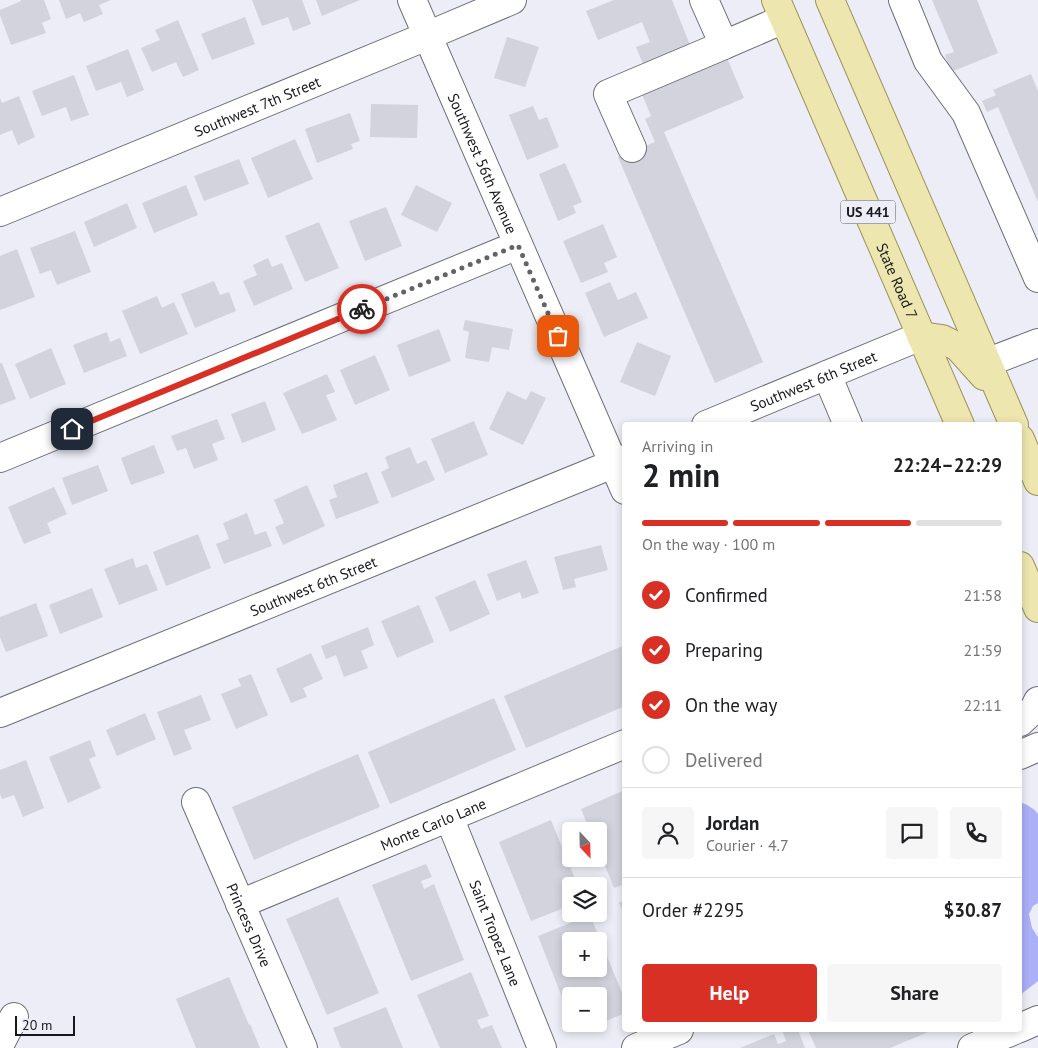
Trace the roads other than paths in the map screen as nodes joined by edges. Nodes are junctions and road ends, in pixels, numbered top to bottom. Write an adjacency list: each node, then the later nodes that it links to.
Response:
1 (412, 0): 7 (street, Southwest 56th Avenue)
2 (512, 0): 7 (street, Southwest 7th Street)
3 (704, 0): 8 (street)
4 (830, 0): 15 (main road, US 441)
5 (903, 0): 12 (street)
6 (780, 10): 8 (street); 13 (main road, State Road 7 / US 441)
7 (427, 36): 10 (street, Southwest 7th Street); 11 (street, Southwest 56th Avenue)
8 (724, 45): 9 (street)
9 (632, 148)
10 (0, 212)
11 (518, 245): 23 (street); 24 (street, Southwest 56th Avenue)
12 (1038, 278)
13 (921, 336): 16 (street, Southwest 6th Street); 17 (main road); 20 (main road, State Road 7 / US 441)
14 (1038, 343): 15 (street)
15 (986, 363): 17 (main road, US 441)
16 (827, 375): 18 (street, Southwest 6th Street); 19 (street)
17 (1000, 394): 21 (main road, US 441)
18 (713, 422)
19 (847, 422)
20 (959, 422)
21 (1013, 422)
22 (1022, 445): 25 (main road)
23 (0, 458)
24 (620, 461): 29 (street, Southwest 6th Street)
25 (1038, 481)
26 (1022, 571): 27 (main road)
27 (1038, 608)
28 (1038, 701): 30 (street)
29 (0, 713)
30 (1022, 720)
31 (622, 745): 35 (street, Monte Carlo Lane)
32 (1038, 747): 33 (street)
33 (1022, 754)
34 (196, 802): 36 (street, Princess Drive)
35 (449, 817): 36 (street, Monte Carlo Lane); 44 (street, Saint Tropez Lane)
36 (240, 904): 43 (street, Princess Drive)
37 (14, 1017): 42 (street)
38 (1038, 1020): 39 (street)
39 (1022, 1027)
40 (674, 1032): 45 (street)
41 (1010, 1032): 46 (street)
42 (0, 1044)
43 (303, 1048)
44 (542, 1048)
45 (636, 1048)
46 (972, 1048)

